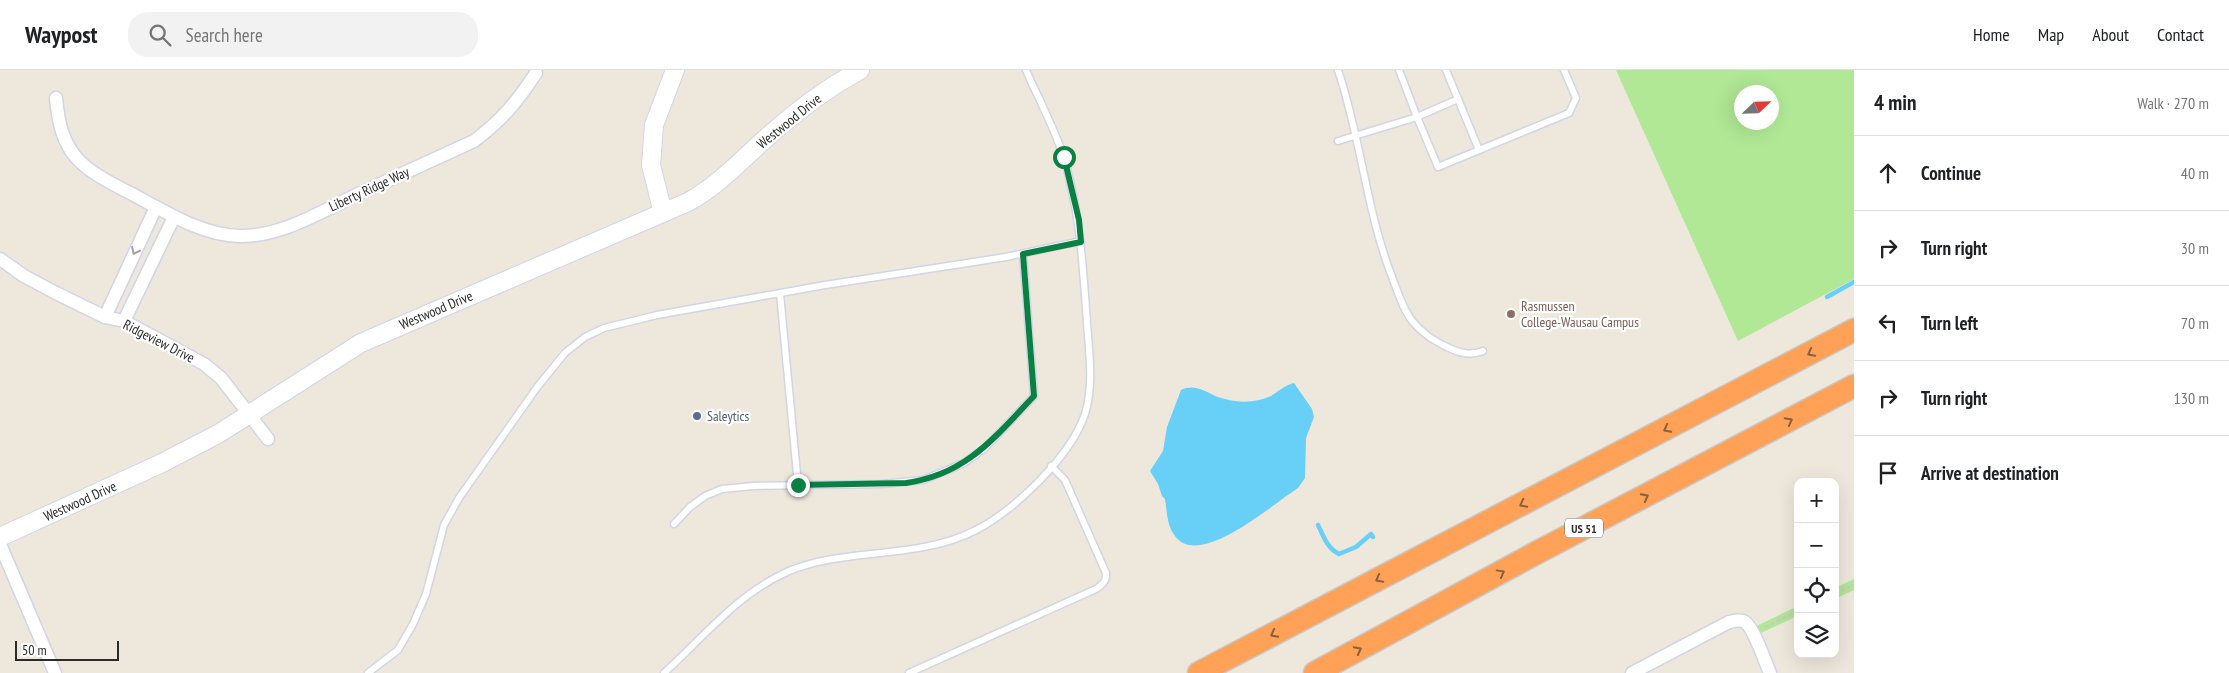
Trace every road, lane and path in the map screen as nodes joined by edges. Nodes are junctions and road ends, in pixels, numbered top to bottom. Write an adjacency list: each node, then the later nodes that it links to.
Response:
1 (675, 70): 16 (street)
2 (860, 70): 16 (street, Westwood Drive)
3 (1026, 70): 18 (lane)
4 (1338, 70): 12 (lane)
5 (1399, 70): 11 (lane)
6 (1446, 70): 10 (lane)
7 (1564, 70): 14 (lane)
8 (536, 73): 17 (street, Liberty Ridge Way)
9 (56, 98): 15 (street, Liberty Ridge Way)
10 (1458, 100): 11 (lane); 14 (lane)
11 (1417, 116): 12 (lane); 14 (lane)
12 (1356, 136): 13 (lane); 25 (lane)
13 (1338, 140)
14 (1479, 150)
15 (156, 207): 17 (street, Liberty Ridge Way); 22 (street, one-way to 22)
16 (663, 213): 27 (street, Westwood Drive)
17 (174, 217): 23 (street)
18 (1081, 242): 19 (lane); 29 (lane)
19 (1023, 254): 21 (lane); 30 (lane)
20 (0, 259): 22 (street, Ridgeview Drive)
21 (780, 294): 30 (lane); 39 (lane)
22 (105, 317): 23 (street, Ridgeview Drive)
23 (124, 321): 27 (street, Ridgeview Drive)
24 (1854, 330): 42 (highway, one-way to 42)
25 (1483, 351)
26 (1854, 386): 43 (highway, US 51, one-way to 26)
27 (250, 415): 28 (street, Ridgeview Drive); 32 (street, Westwood Drive)
28 (268, 439)
29 (1051, 466): 40 (lane); 41 (lane)
30 (798, 485): 31 (lane)
31 (674, 524)
32 (0, 537)
33 (0, 544): 38 (street)
34 (1854, 585): 35 (path)
35 (1839, 592)
36 (1794, 612): 37 (path)
37 (1749, 628): 44 (street); 45 (street)
38 (55, 673)
39 (368, 673)
40 (664, 673)
41 (909, 673)
42 (1198, 673)
43 (1315, 673)
44 (1632, 673)
45 (1770, 673)

